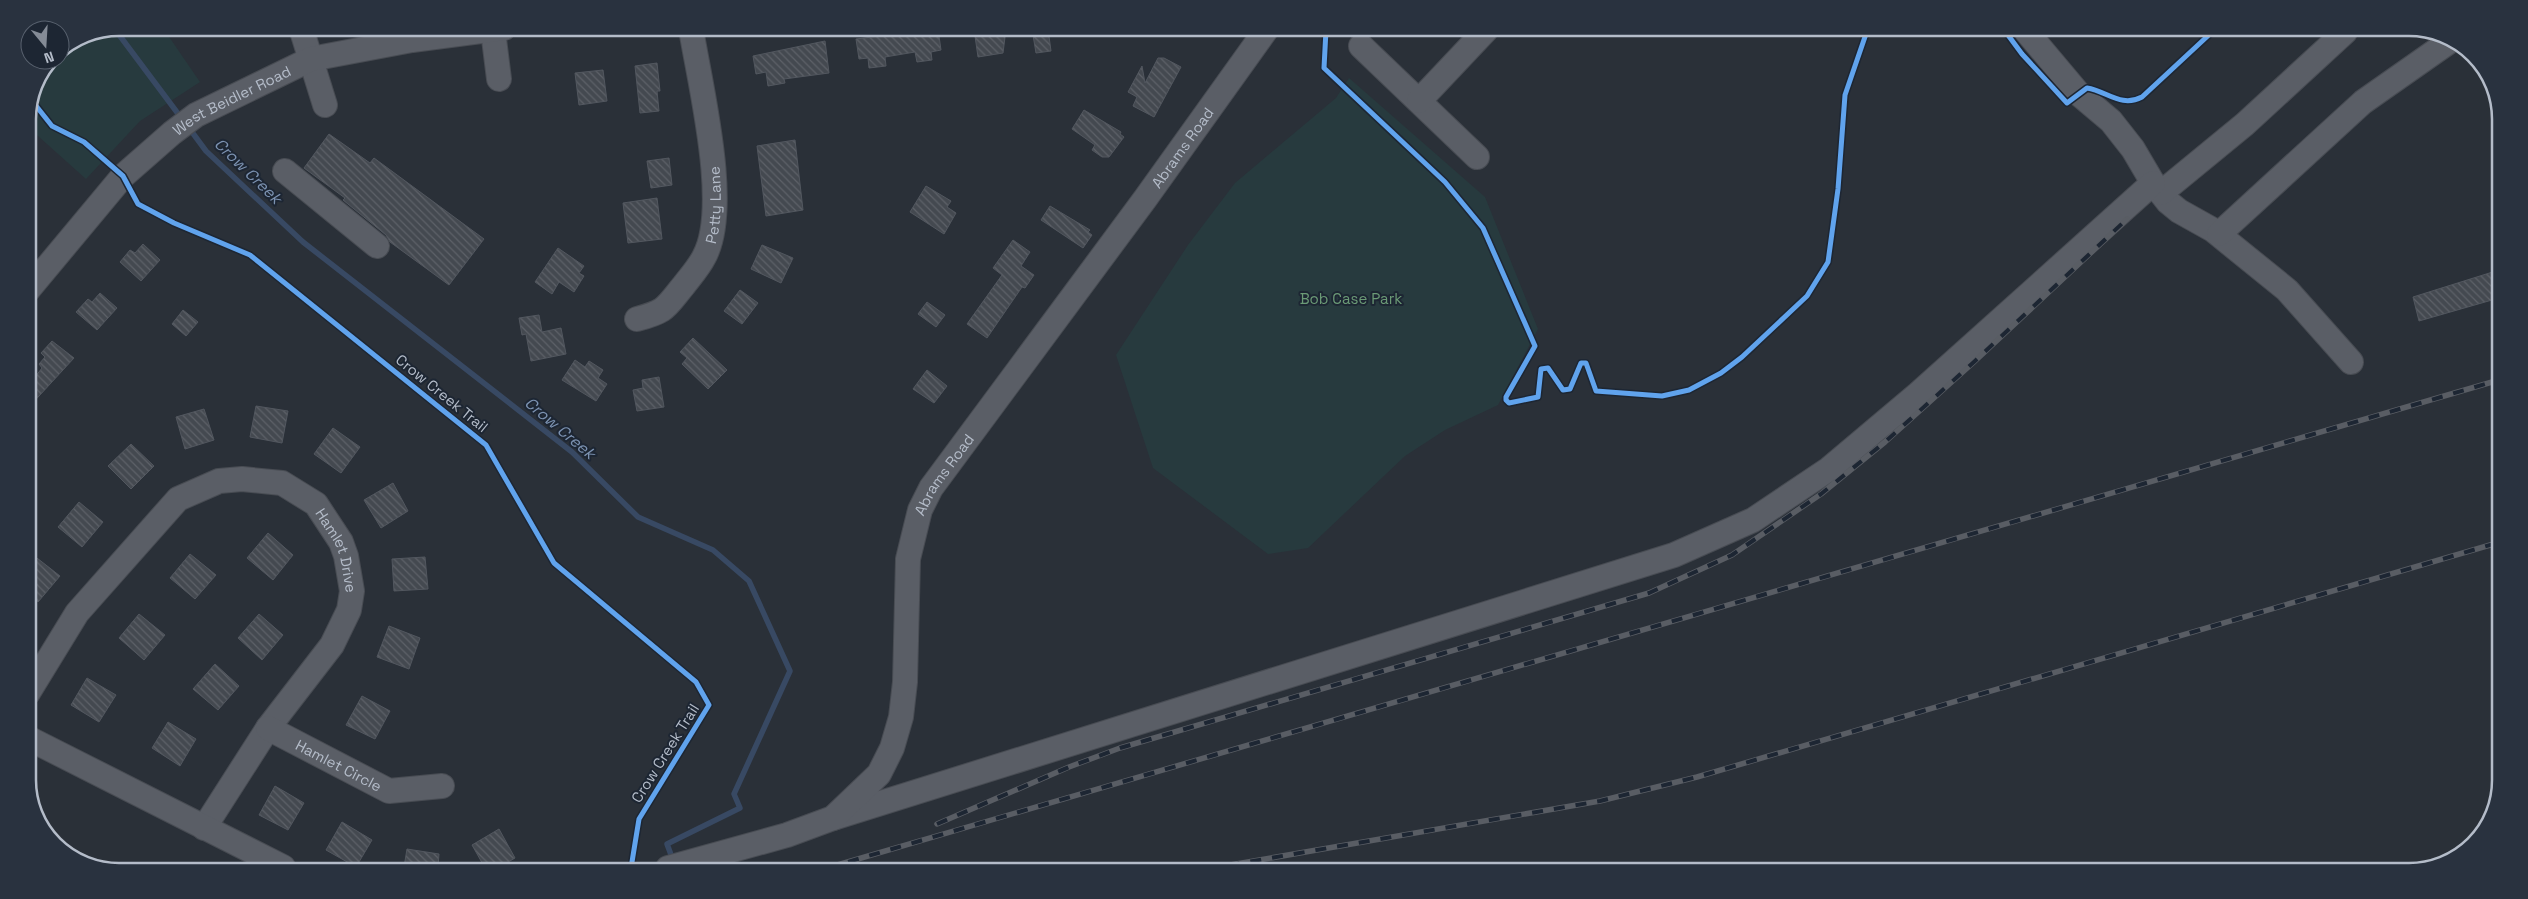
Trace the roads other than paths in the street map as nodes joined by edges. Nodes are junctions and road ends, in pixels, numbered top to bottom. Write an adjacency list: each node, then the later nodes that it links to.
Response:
1 (304, 36): 11 (street)
2 (443, 36): 11 (street, West Beidler Road)
3 (498, 36): 12 (street)
4 (692, 36): 21 (street, Petty Lane)
5 (1262, 36): 27 (street, Abrams Road)
6 (1480, 36): 13 (street)
7 (2030, 36): 17 (street)
8 (2341, 36): 17 (street)
9 (2445, 45): 18 (street)
10 (1361, 46): 13 (street)
11 (311, 59): 14 (street); 20 (street, West Beidler Road)
12 (499, 79)
13 (1419, 101): 15 (street)
14 (325, 105)
15 (1477, 157)
16 (285, 171): 19 (street)
17 (2157, 188): 18 (street); 27 (street)
18 (2219, 234): 22 (street)
19 (377, 246)
20 (36, 280)
21 (637, 319)
22 (2351, 362)
23 (36, 680): 24 (street, Hamlet Drive)
24 (268, 728): 26 (street, Hamlet Circle); 28 (street, Hamlet Drive)
25 (36, 742): 28 (street)
26 (442, 786)
27 (833, 818): 30 (street, Abrams Road)
28 (204, 828): 29 (street)
29 (275, 863)
30 (685, 863)

